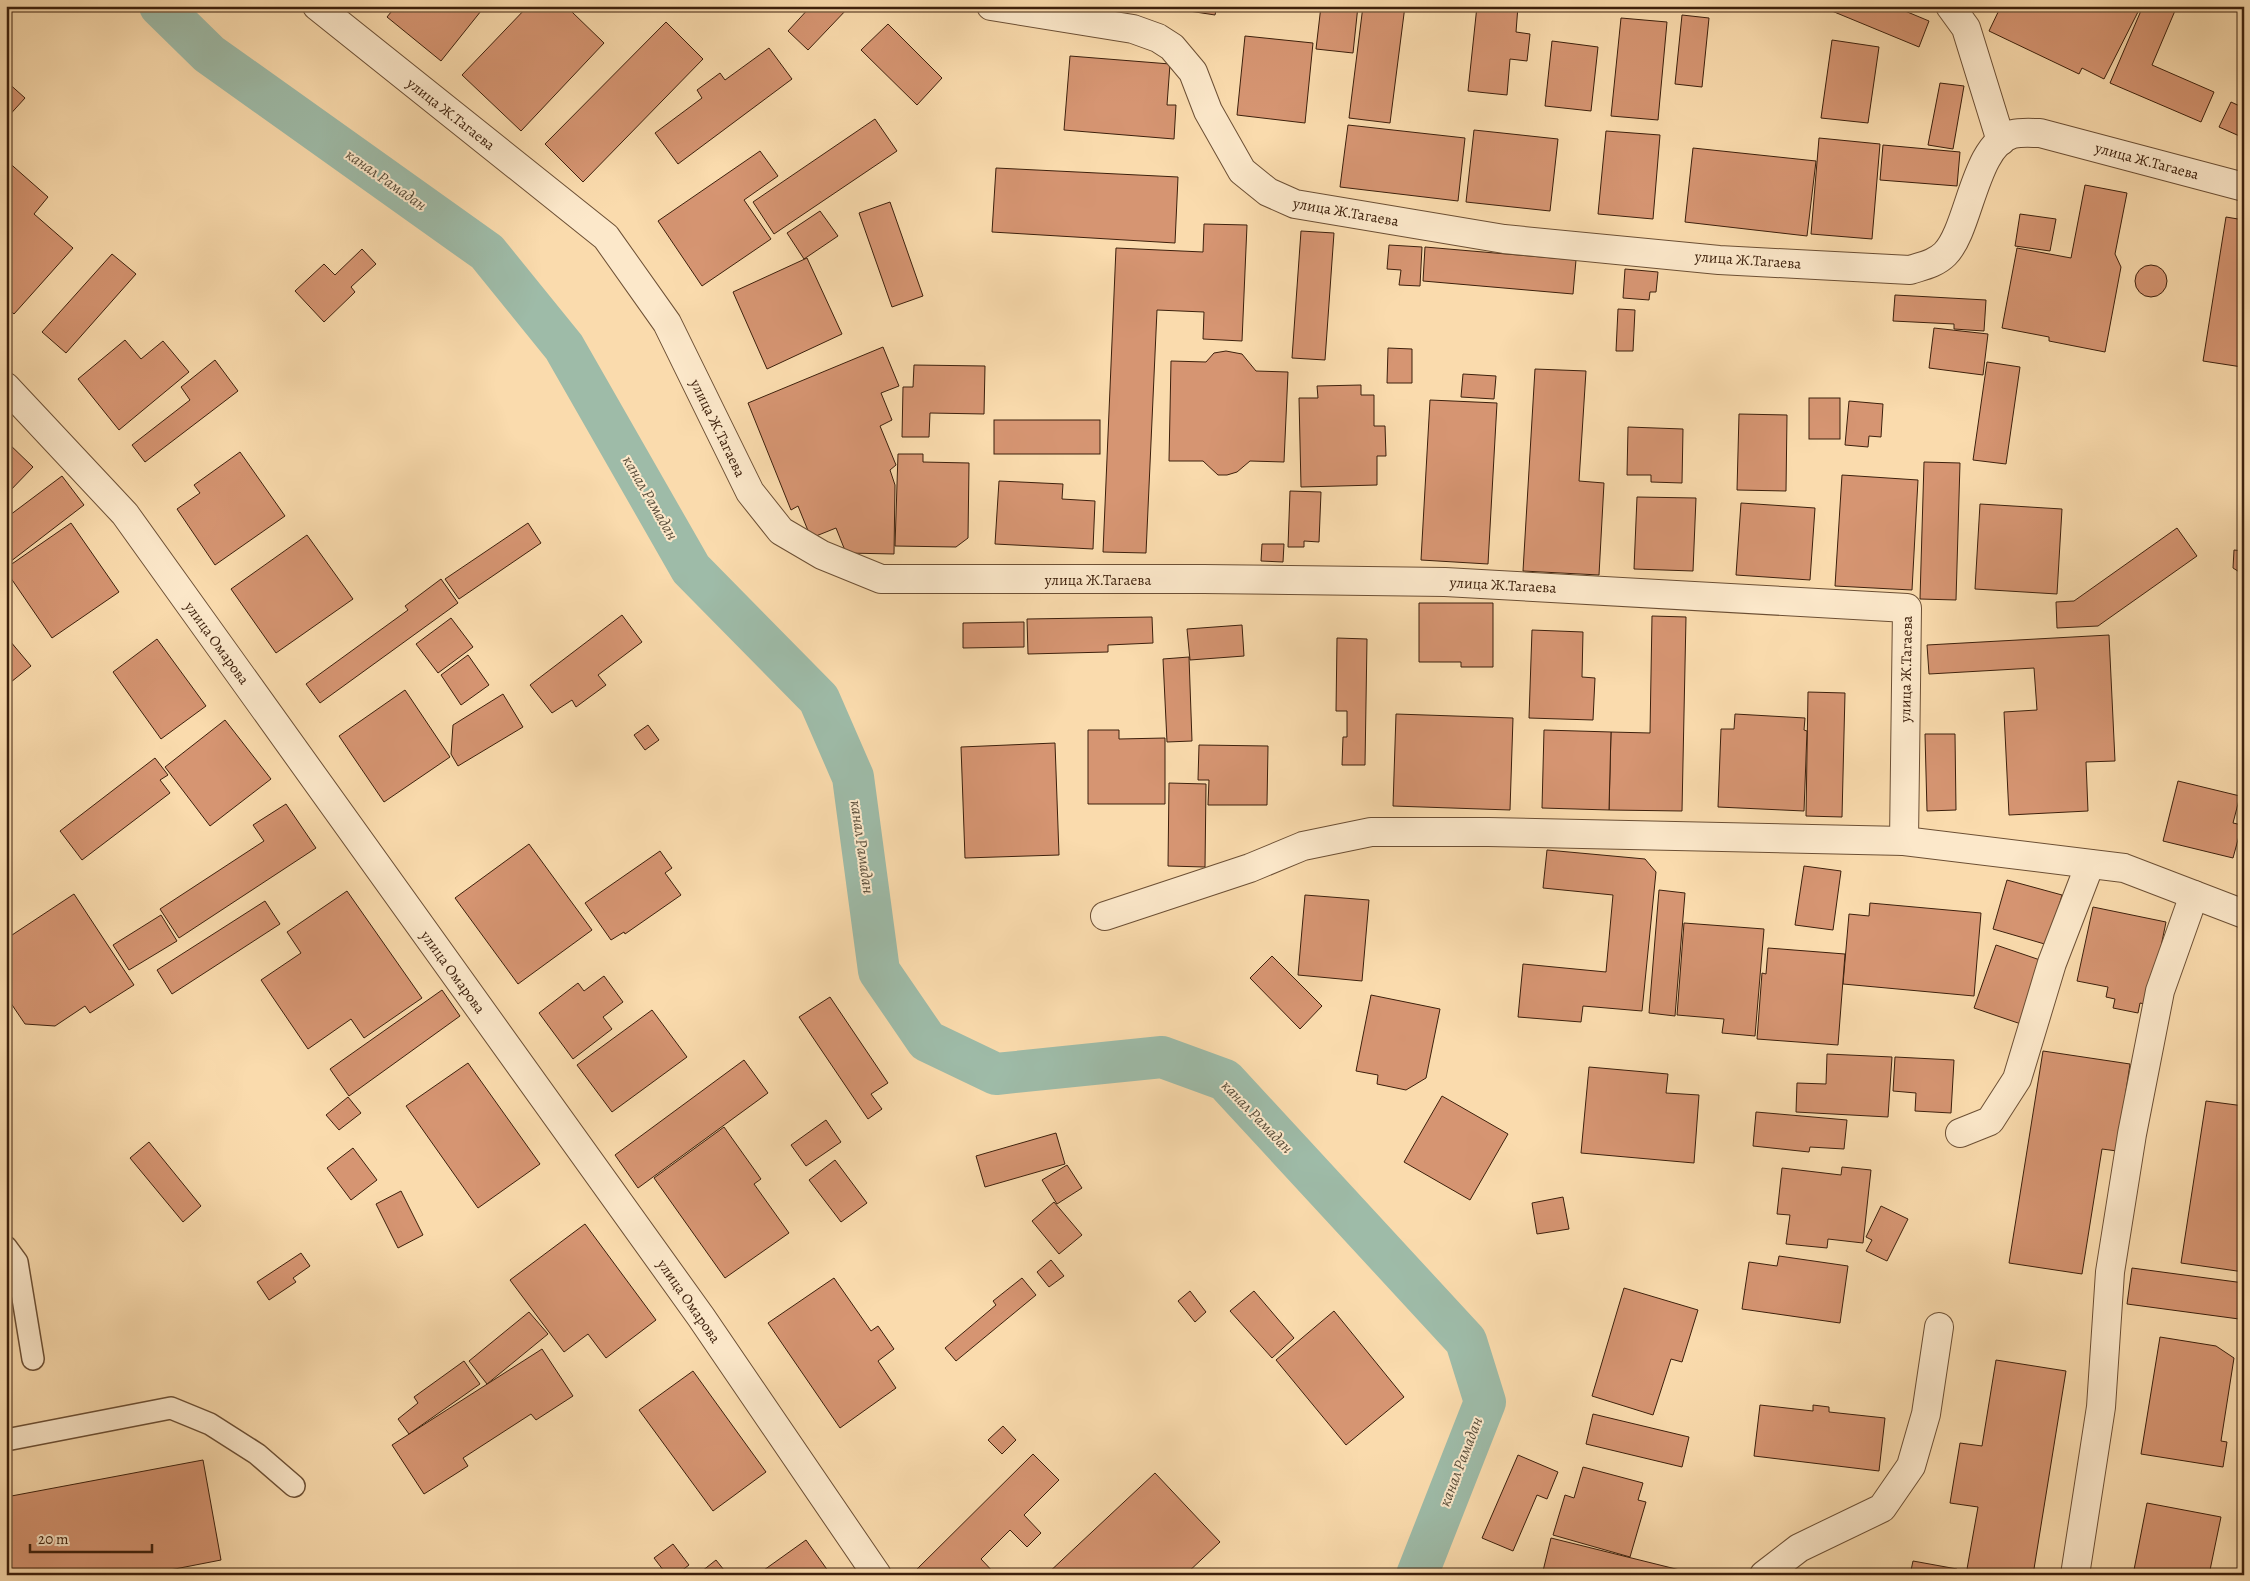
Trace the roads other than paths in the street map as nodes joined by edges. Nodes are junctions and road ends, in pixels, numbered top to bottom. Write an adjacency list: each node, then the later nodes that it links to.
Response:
1 (317, 6): 7 (street, улица Ж.Тагаева)
2 (990, 6): 4 (street, улица Ж.Тагаева)
3 (1950, 6): 4 (street)
4 (2001, 141): 5 (street, улица Ж.Тагаева)
5 (2244, 187)
6 (6, 387): 18 (street, улица Омарова)
7 (1904, 841): 8 (street); 11 (street)
8 (2090, 864): 9 (street); 12 (street)
9 (2194, 895): 10 (street); 20 (street)
10 (2244, 914)
11 (1104, 916)
12 (1960, 1133)
13 (6, 1248): 15 (lane)
14 (1939, 1327): 19 (street)
15 (32, 1359)
16 (6, 1440): 17 (lane)
17 (294, 1486)
18 (877, 1575)
19 (1764, 1575)
20 (2074, 1575)

